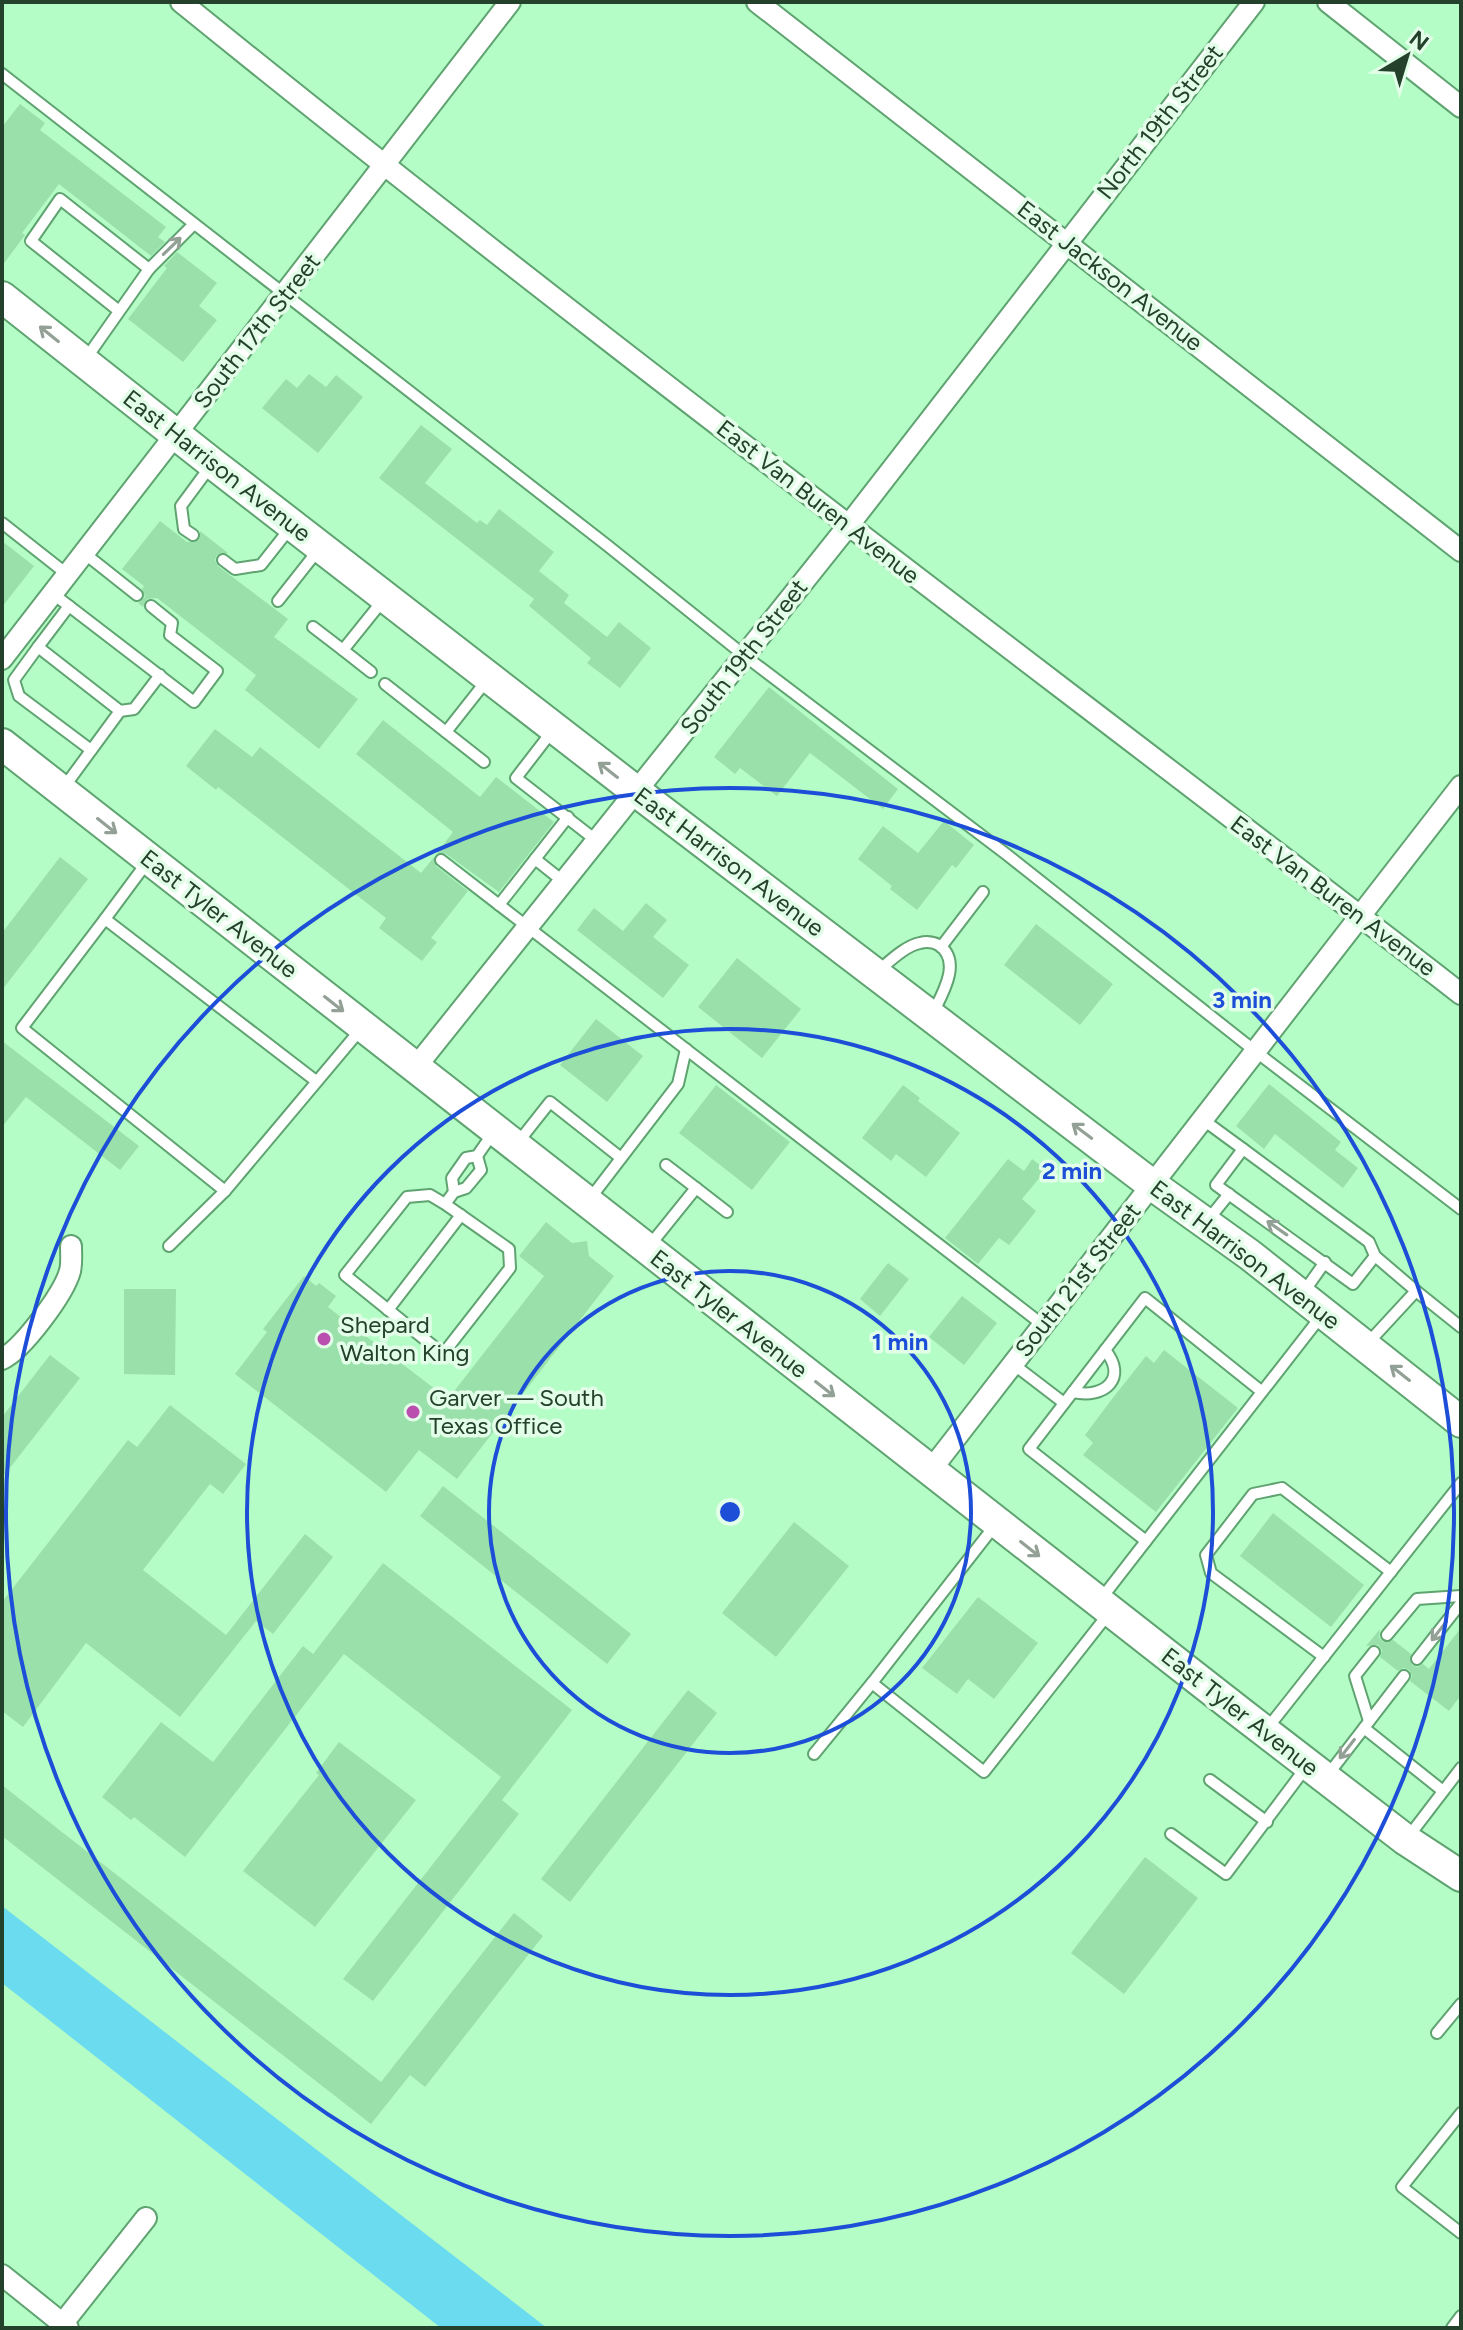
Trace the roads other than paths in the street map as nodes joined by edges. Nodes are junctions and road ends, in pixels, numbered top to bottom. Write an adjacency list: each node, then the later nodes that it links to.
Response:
1 (181, 2): 8 (street, East Van Buren Avenue)
2 (510, 2): 8 (street, South 17th Street)
3 (757, 2): 10 (street, East Jackson Avenue)
4 (1254, 2): 10 (street, North 19th Street)
5 (1328, 2): 7 (street)
6 (2, 74): 9 (lane)
7 (1461, 107)
8 (383, 166): 12 (street, South 17th Street); 20 (street, East Van Buren Avenue)
9 (194, 224): 11 (lane, one-way to 9); 12 (lane)
10 (1067, 242): 20 (street, South 19th Street); 23 (street, East Jackson Avenue)
11 (149, 269): 14 (lane); 14 (lane)
12 (284, 295): 16 (street, South 17th Street); 36 (lane)
13 (2, 297): 15 (main road, East Harrison Avenue, one-way to 13)
14 (119, 311): 15 (lane)
15 (84, 362): 16 (main road, East Harrison Avenue)
16 (176, 435): 17 (main road, East Harrison Avenue); 24 (street, South 17th Street)
17 (212, 463): 19 (main road, East Harrison Avenue); 21 (lane)
18 (2, 523): 26 (lane)
19 (292, 525): 22 (main road, East Harrison Avenue); 25 (lane)
20 (848, 526): 36 (street, South 19th Street); 58 (street, East Van Buren Avenue)
21 (193, 535)
22 (320, 547): 28 (main road, East Harrison Avenue); 30 (lane)
23 (1461, 551)
24 (84, 553): 26 (street, South 17th Street); 27 (lane)
25 (223, 560)
26 (68, 575): 29 (street, South 17th Street)
27 (137, 595)
28 (385, 597): 34 (lane); 39 (main road, East Harrison Avenue)
29 (61, 600): 33 (lane); 35 (street, South 17th Street); 38 (lane)
30 (278, 601)
31 (151, 606): 38 (lane)
32 (313, 627): 34 (lane)
33 (38, 647): 41 (lane); 45 (lane)
34 (343, 650): 37 (lane)
35 (4, 654)
36 (745, 656): 49 (street, South 19th Street); 67 (lane)
37 (371, 672)
38 (160, 675): 41 (lane)
39 (489, 677): 42 (main road, East Harrison Avenue); 43 (lane)
40 (385, 684): 43 (lane)
41 (120, 711): 45 (lane)
42 (555, 728): 49 (main road, East Harrison Avenue, one-way to 42); 50 (lane)
43 (446, 732): 46 (lane)
44 (2, 744): 48 (main road, East Tyler Avenue)
45 (91, 750): 48 (lane)
46 (484, 762)
47 (1461, 786): 58 (street, South 21st Street)
48 (61, 790): 52 (main road, East Tyler Avenue, one-way to 52)
49 (637, 792): 51 (street, South 19th Street); 62 (main road, East Harrison Avenue)
50 (568, 817): 51 (lane); 53 (lane)
51 (597, 841): 55 (street, South 19th Street)
52 (149, 859): 59 (lane); 65 (main road, East Tyler Avenue, one-way to 65)
53 (535, 859): 55 (lane); 57 (lane)
54 (441, 860): 57 (lane)
55 (564, 882): 60 (street, South 19th Street)
56 (983, 892): 61 (lane)
57 (499, 905): 60 (lane)
58 (1360, 916): 63 (street, East Van Buren Avenue); 67 (street, South 21st Street)
59 (105, 919): 69 (lane); 78 (lane)
60 (528, 927): 66 (lane); 68 (street, South 19th Street)
61 (941, 947): 62 (lane); 64 (lane)
62 (874, 973): 64 (main road, East Harrison Avenue)
63 (1461, 994)
64 (931, 1017): 76 (main road, East Harrison Avenue, one-way to 64)
65 (363, 1027): 68 (main road, East Tyler Avenue); 69 (lane)
66 (686, 1049): 74 (lane); 95 (lane)
67 (1255, 1051): 70 (street, South 21st Street); 83 (lane)
68 (415, 1068): 71 (main road, East Tyler Avenue)
69 (316, 1081): 78 (lane)
70 (1202, 1119): 72 (lane); 76 (street, South 21st Street)
71 (505, 1138): 73 (lane); 74 (lane); 81 (main road, East Tyler Avenue)
72 (1243, 1149): 80 (lane); 90 (lane)
73 (477, 1156): 79 (lane); 79 (lane)
74 (621, 1158): 81 (lane)
75 (666, 1165): 77 (lane)
76 (1151, 1184): 86 (main road, East Harrison Avenue); 95 (street, South 21st Street)
77 (696, 1188): 84 (lane); 89 (lane)
78 (225, 1191): 88 (lane)
79 (454, 1192): 82 (lane)
80 (1229, 1194): 86 (lane); 91 (lane, one-way to 80)
81 (587, 1203): 89 (main road, East Tyler Avenue)
82 (445, 1204): 85 (lane); 94 (lane)
83 (1461, 1209)
84 (727, 1212)
85 (461, 1215): 94 (lane); 94 (lane)
86 (1206, 1223): 93 (main road, East Harrison Avenue)
87 (71, 1246): 99 (street)
88 (169, 1246)
89 (647, 1250): 105 (main road, East Tyler Avenue, one-way to 105)
90 (1375, 1256): 91 (lane); 92 (lane)
91 (1325, 1262): 93 (lane)
92 (1416, 1291): 96 (lane); 97 (lane)
93 (1312, 1304): 97 (main road, East Harrison Avenue); 101 (lane)
94 (388, 1310)
95 (1043, 1325): 100 (street, South 21st Street)
96 (1461, 1327)
97 (1365, 1346): 104 (main road, East Harrison Avenue, one-way to 97)
98 (1105, 1350): 101 (lane); 102 (lane); 102 (lane)
99 (2, 1359)
100 (1013, 1364): 103 (lane); 105 (street, South 21st Street)
101 (1261, 1391): 108 (lane)
102 (1073, 1392): 103 (lane)
103 (1064, 1403): 108 (lane)
104 (1461, 1422)
105 (930, 1471): 107 (main road, East Tyler Avenue)
106 (1461, 1483): 109 (lane)
107 (997, 1523): 112 (main road, East Tyler Avenue, one-way to 112); 118 (lane)
108 (1146, 1541): 112 (lane)
109 (1391, 1572): 115 (lane); 115 (lane)
110 (1461, 1596): 113 (lane)
111 (1461, 1603): 116 (lane, one-way to 116)
112 (1104, 1607): 118 (lane); 120 (main road, East Tyler Avenue)
113 (1387, 1635)
114 (1374, 1652): 119 (lane)
115 (1324, 1657): 120 (lane)
116 (1417, 1659)
117 (1404, 1676): 119 (lane)
118 (872, 1683): 121 (lane)
119 (1366, 1725): 123 (lane, one-way to 123); 125 (lane)
120 (1265, 1731): 123 (main road, East Tyler Avenue)
121 (814, 1754)
122 (1461, 1768): 125 (lane)
123 (1317, 1771): 126 (lane); 128 (main road, East Tyler Avenue)
124 (1210, 1780): 126 (lane)
125 (1443, 1791): 128 (lane)
126 (1267, 1822): 127 (lane)
127 (1171, 1834)
128 (1406, 1840): 129 (main road, East Tyler Avenue)
129 (1460, 1875)
130 (1461, 2004): 131 (lane)
131 (1437, 2033)
132 (1461, 2113): 134 (lane)
133 (146, 2218): 137 (street)
134 (1461, 2233)
135 (2, 2275): 137 (street)
136 (1461, 2316): 138 (lane)
137 (64, 2326)
138 (1452, 2328)

